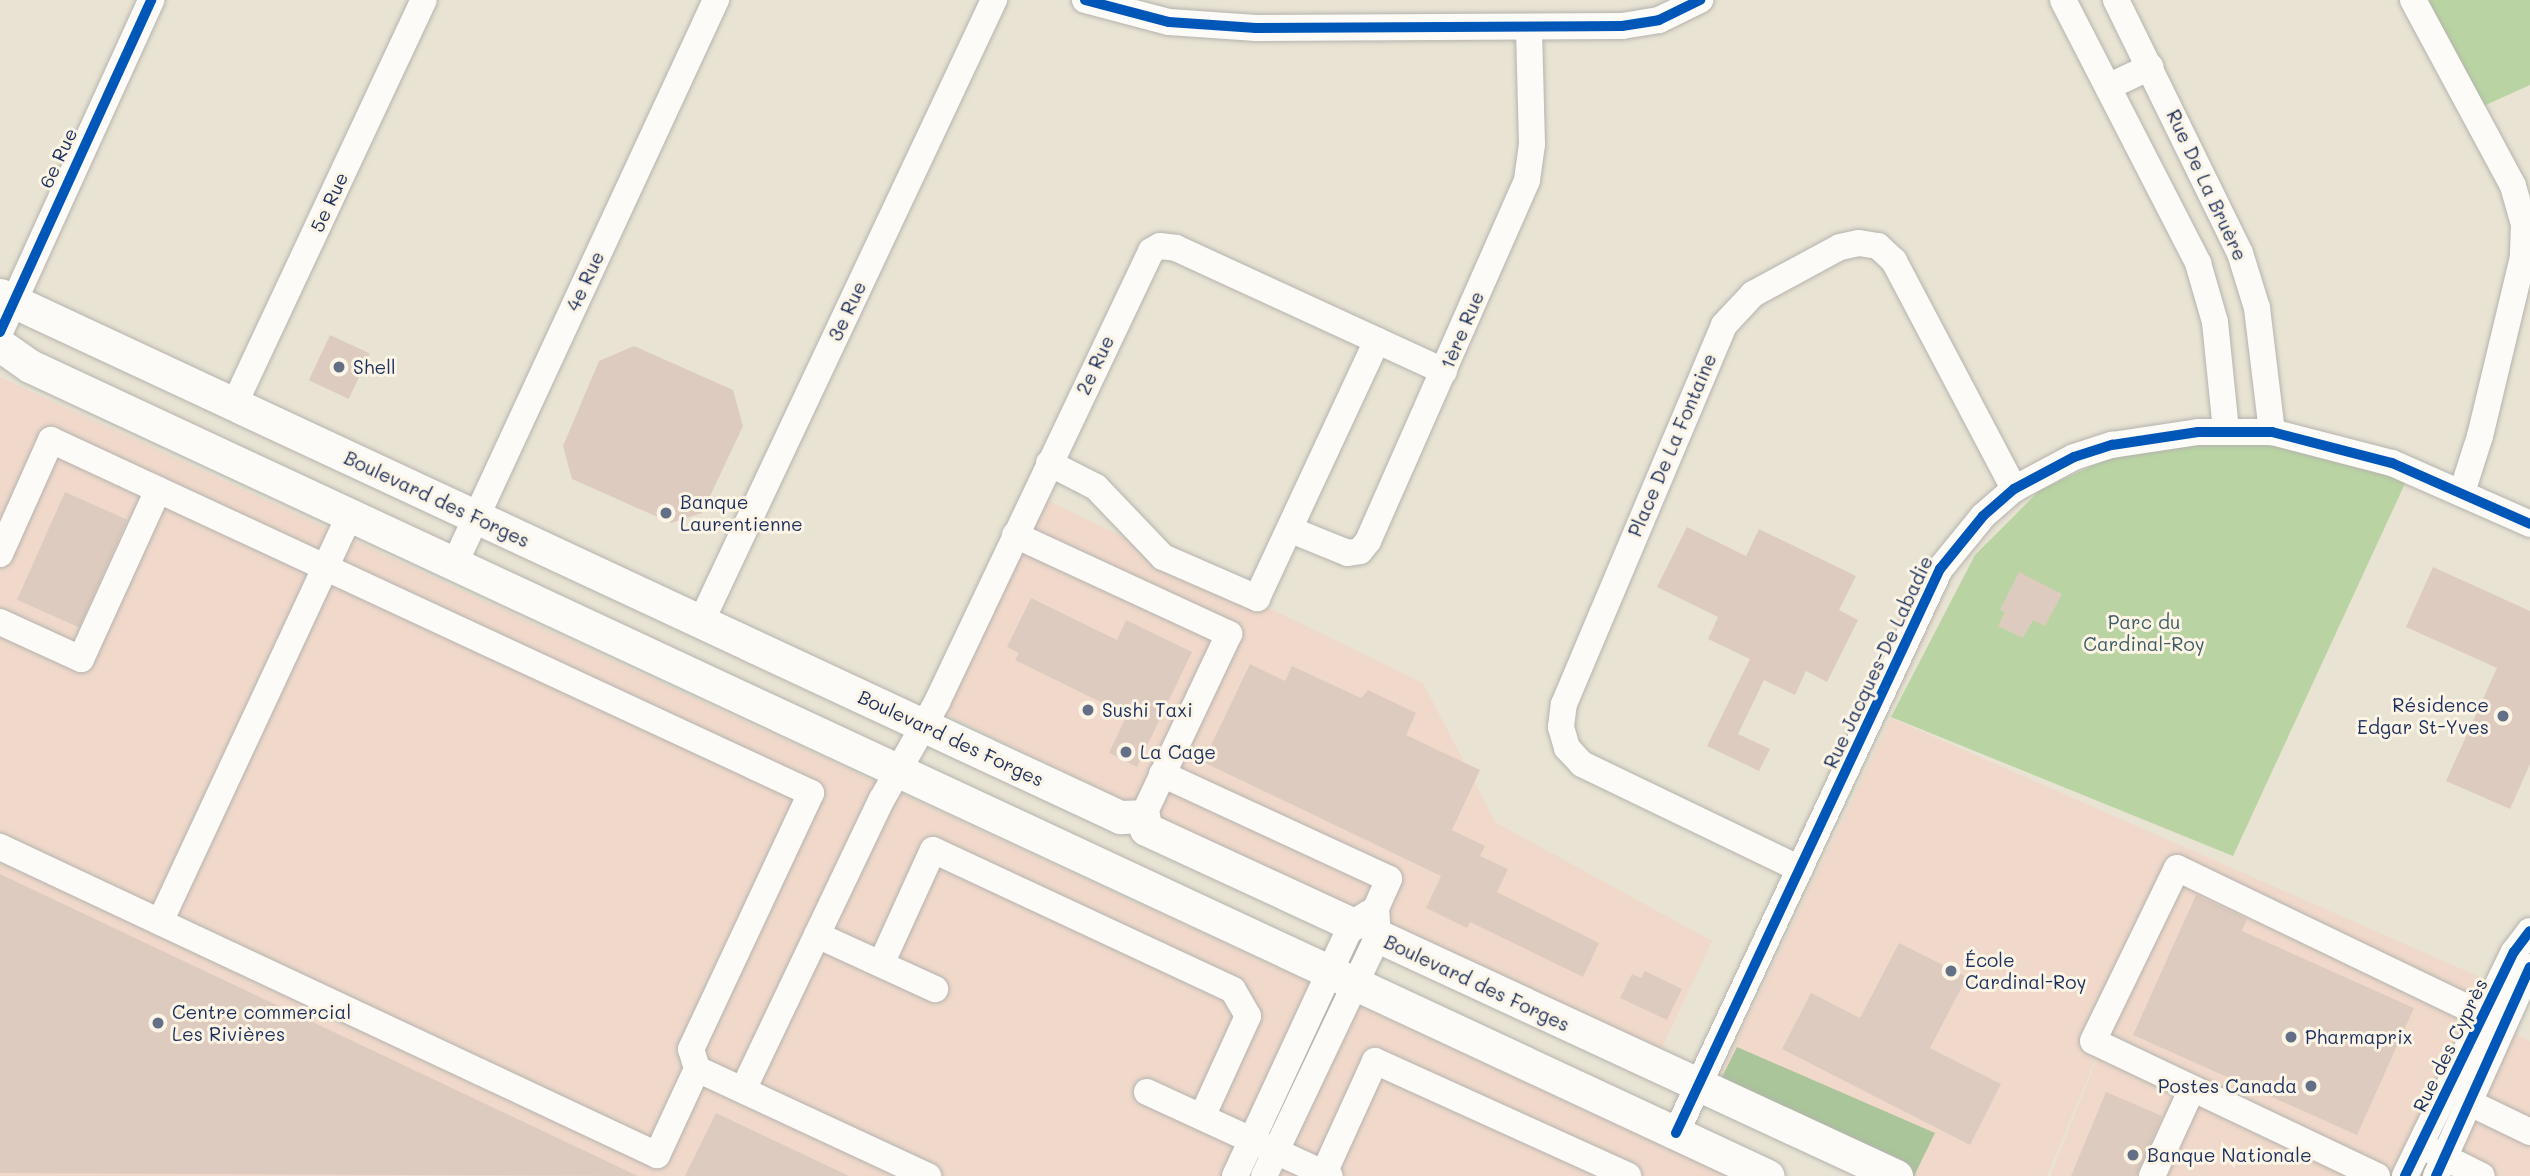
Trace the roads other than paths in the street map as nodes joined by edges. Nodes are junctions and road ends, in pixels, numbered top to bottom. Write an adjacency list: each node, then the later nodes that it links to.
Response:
1 (151, 0): 13 (street, 6e Rue)
2 (424, 0): 18 (street, 5e Rue)
3 (716, 0): 26 (street, 4e Rue)
4 (994, 0): 34 (street, 3e Rue)
5 (1085, 0): 10 (street)
6 (1700, 0): 10 (street)
7 (2063, 0): 12 (street)
8 (2116, 0): 11 (street, Rue De La Bruère)
9 (2413, 0): 24 (street)
10 (1530, 27): 17 (street, 1ère Rue)
11 (2150, 67): 12 (street); 20 (street, Rue De La Bruère)
12 (2108, 87): 19 (street)
13 (8, 299): 14 (street, 6e Rue); 18 (main road, Boulevard des Forges)
14 (0, 332)
15 (1377, 341): 17 (street, 2e Rue); 21 (street, 2e Rue); 28 (street)
16 (0, 345): 25 (main road)
17 (1444, 371): 28 (street, 1ère Rue)
18 (234, 405): 26 (main road, Boulevard des Forges)
19 (2226, 431): 20 (street, Rue Jacques-De Labadie); 22 (street, Rue Jacques-De Labadie)
20 (2272, 432): 24 (street, Rue Jacques-De Labadie)
21 (1049, 463): 28 (street); 29 (street, 2e Rue)
22 (2014, 489): 40 (street, Rue Jacques-De Labadie); 40 (street, Place De La Fontaine)
23 (158, 490): 30 (street); 32 (street); 33 (street)
24 (2462, 492): 27 (street, Rue Jacques-De Labadie)
25 (350, 514): 31 (main road); 32 (street)
26 (475, 517): 31 (street, 4e Rue); 34 (main road, Boulevard des Forges)
27 (2530, 524)
28 (1292, 530)
29 (1015, 535): 35 (street, 2e Rue); 37 (street)
30 (0, 554)
31 (455, 563): 36 (main road)
32 (326, 567): 41 (street); 50 (street)
33 (0, 622)
34 (701, 622): 35 (main road, Boulevard des Forges)
35 (923, 726): 36 (street, 2e Rue); 38 (main road, Boulevard des Forges)
36 (898, 770): 44 (street, 2e Rue); 47 (main road)
37 (1162, 774): 38 (street); 42 (street)
38 (1143, 816): 42 (main road, Boulevard des Forges)
39 (0, 847): 41 (street)
40 (1800, 869): 51 (street, Rue Jacques-De Labadie)
41 (160, 922): 50 (street)
42 (1369, 923): 47 (street); 51 (main road, Boulevard des Forges)
43 (2530, 931): 49 (street, Rue des Cyprès)
44 (817, 935): 45 (street); 53 (street, 2e Rue)
45 (881, 964): 48 (street); 56 (street)
46 (2530, 967): 49 (street, Rue des Cyprès)
47 (1343, 978): 58 (main road); 59 (street); 61 (street)
48 (934, 989)
49 (2493, 1021): 52 (street); 55 (street, Rue des Cyprès); 60 (street, Rue des Cyprès)
50 (697, 1069): 53 (street)
51 (1698, 1086): 58 (street, Rue Jacques-De Labadie); 69 (main road, Boulevard des Forges)
52 (2192, 1089): 70 (street); 71 (street)
53 (743, 1090): 64 (street)
54 (1147, 1092): 56 (street)
55 (2469, 1102): 57 (street); 62 (street, Rue des Cyprès)
56 (1202, 1117): 59 (street)
57 (2530, 1132)
58 (1676, 1133): 68 (main road)
59 (1252, 1140): 61 (street); 65 (street)
60 (2420, 1146): 62 (street); 72 (street, Rue des Cyprès)
61 (1276, 1151): 63 (street); 66 (street)
62 (2440, 1167): 73 (street)
63 (1327, 1175): 67 (street)
64 (928, 1176)
65 (1235, 1176)
66 (1264, 1176)
67 (1628, 1176)
68 (1768, 1176)
69 (1896, 1176)
70 (2152, 1176)
71 (2377, 1176)
72 (2405, 1176)
73 (2482, 1176)

